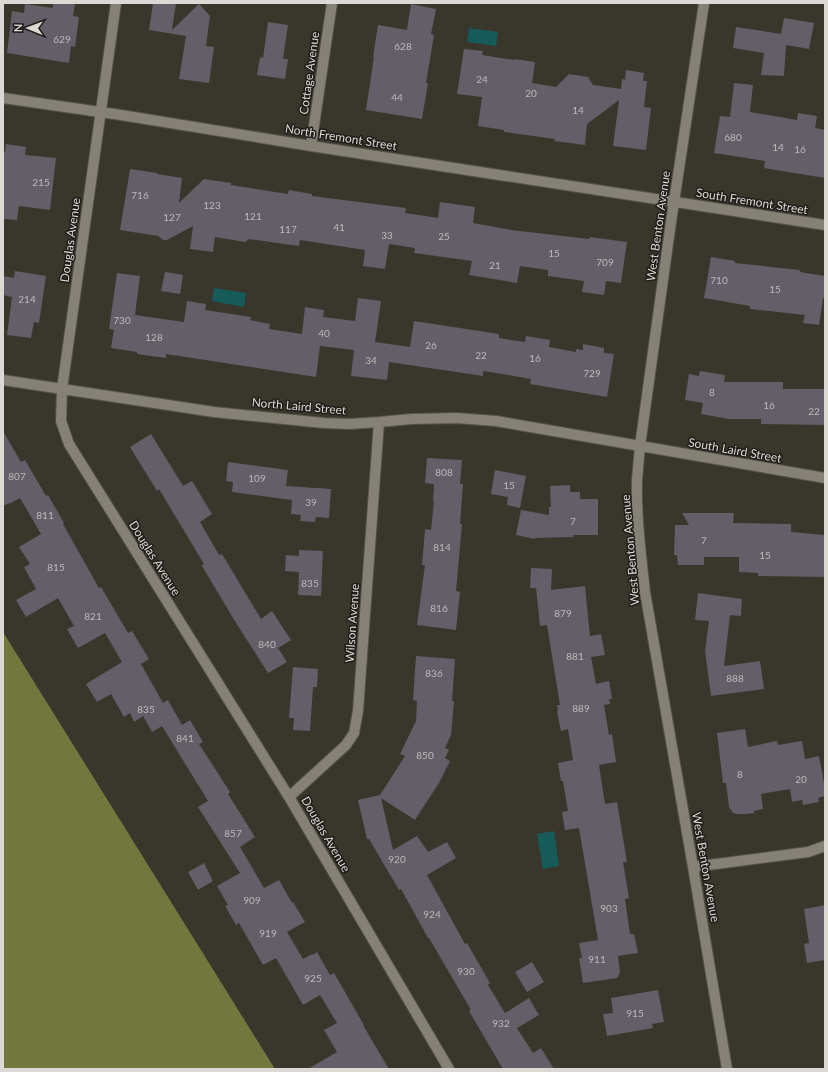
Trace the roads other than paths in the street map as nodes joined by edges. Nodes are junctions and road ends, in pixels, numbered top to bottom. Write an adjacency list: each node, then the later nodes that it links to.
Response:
1 (116, 3): 5 (street, Douglas Avenue)
2 (332, 3): 6 (street, Cottage Avenue)
3 (704, 3): 7 (street, West Benton Avenue)
4 (3, 98): 5 (street, North Fremont Street)
5 (102, 112): 6 (street, North Fremont Street); 10 (street, Douglas Avenue)
6 (311, 146): 7 (street, North Fremont Street)
7 (675, 202): 8 (street, South Fremont Street); 12 (street, West Benton Avenue)
8 (825, 225)
9 (3, 380): 10 (street, North Laird Street)
10 (62, 389): 11 (street, North Laird Street); 14 (street, Douglas Avenue)
11 (379, 422): 12 (street, North Laird Street); 14 (street, Wilson Avenue)
12 (640, 446): 13 (street, South Laird Street); 16 (street, West Benton Avenue)
13 (825, 478)
14 (289, 797): 17 (street, Douglas Avenue)
15 (825, 846): 16 (street)
16 (693, 867): 18 (street, West Benton Avenue)
17 (449, 1069)
18 (727, 1069)

